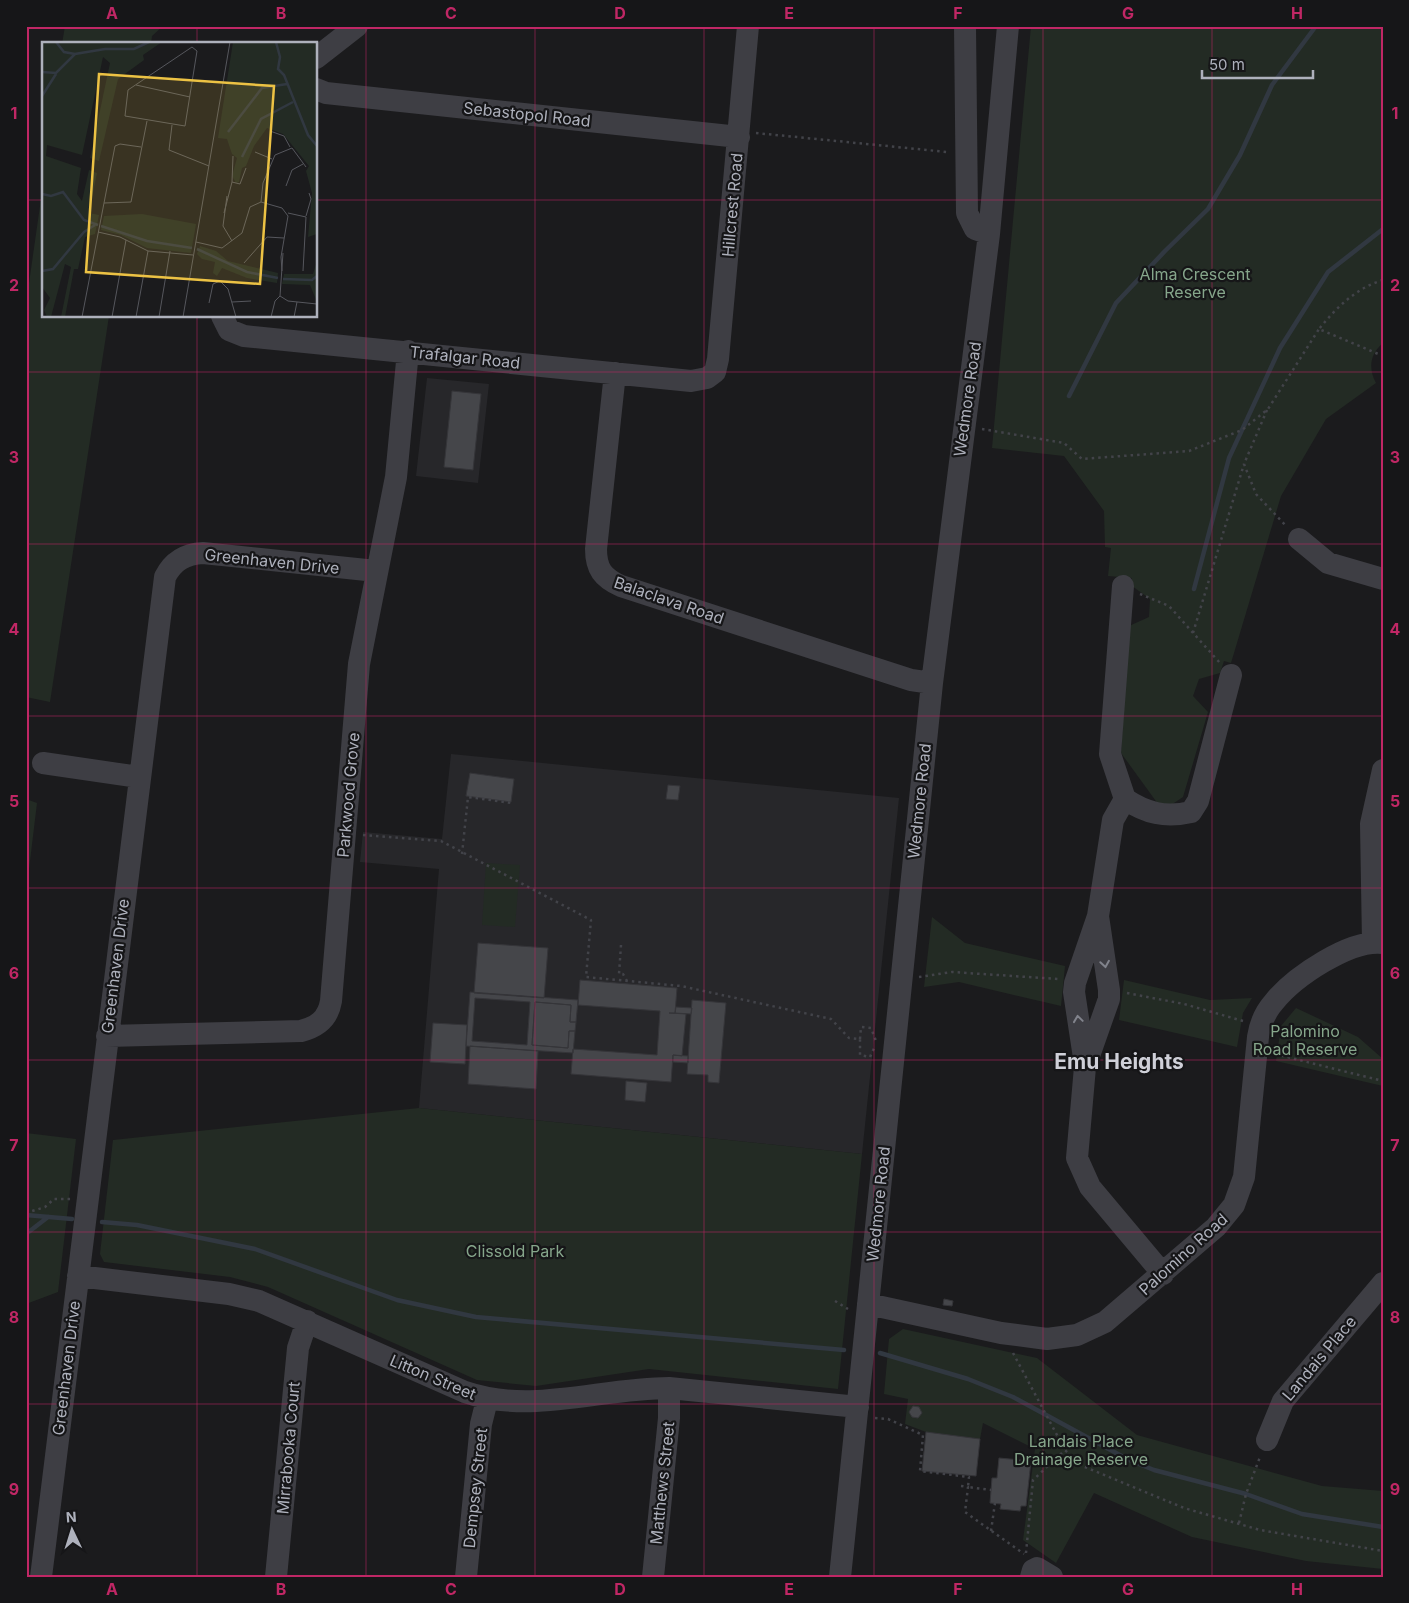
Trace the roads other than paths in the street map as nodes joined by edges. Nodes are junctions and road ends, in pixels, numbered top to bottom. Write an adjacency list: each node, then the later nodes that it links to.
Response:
1 (357, 26): 5 (street)
2 (748, 26): 7 (street, Hillcrest Road)
3 (965, 26): 8 (street)
4 (1008, 26): 8 (street, Wedmore Road)
5 (318, 56)
6 (318, 90): 7 (street, Sebastopol Road)
7 (739, 134): 12 (street, Hillcrest Road)
8 (989, 234): 18 (street, Wedmore Road)
9 (224, 322): 10 (street, Trafalgar Road)
10 (408, 351): 11 (street, Trafalgar Road); 14 (street, Parkwood Grove)
11 (615, 372): 12 (street, Trafalgar Road); 18 (street, Balaclava Road)
12 (707, 378)
13 (1299, 539): 15 (street)
14 (376, 571): 21 (street, Greenhaven Drive); 25 (street, Parkwood Grove)
15 (1383, 579)
16 (1123, 586): 22 (street)
17 (1231, 675): 22 (street)
18 (932, 683): 30 (street, Wedmore Road)
19 (43, 764): 21 (street)
20 (1383, 770): 24 (street)
21 (139, 777): 25 (street, Greenhaven Drive)
22 (1125, 799): 23 (street)
23 (1098, 916): 26 (street, one-way to 23); 26 (street, one-way to 26)
24 (1378, 943): 27 (street, Palomino Road)
25 (107, 1036): 28 (street, Greenhaven Drive)
26 (1085, 1067): 27 (street)
27 (1163, 1274): 30 (street, Palomino Road)
28 (78, 1276): 31 (street, Litton Street); 36 (street, Greenhaven Drive)
29 (1383, 1283): 35 (street, Landais Place)
30 (868, 1304): 34 (street, Wedmore Road)
31 (307, 1321): 33 (street, Litton Street); 37 (street, Mirrabooka Court)
32 (669, 1388): 33 (street, Litton Street); 34 (street, Litton Street); 39 (street, Matthews Street)
33 (487, 1400): 38 (street, Dempsey Street)
34 (865, 1412): 40 (street, Wedmore Road)
35 (1267, 1440)
36 (41, 1577)
37 (276, 1577)
38 (466, 1577)
39 (652, 1577)
40 (840, 1577)

